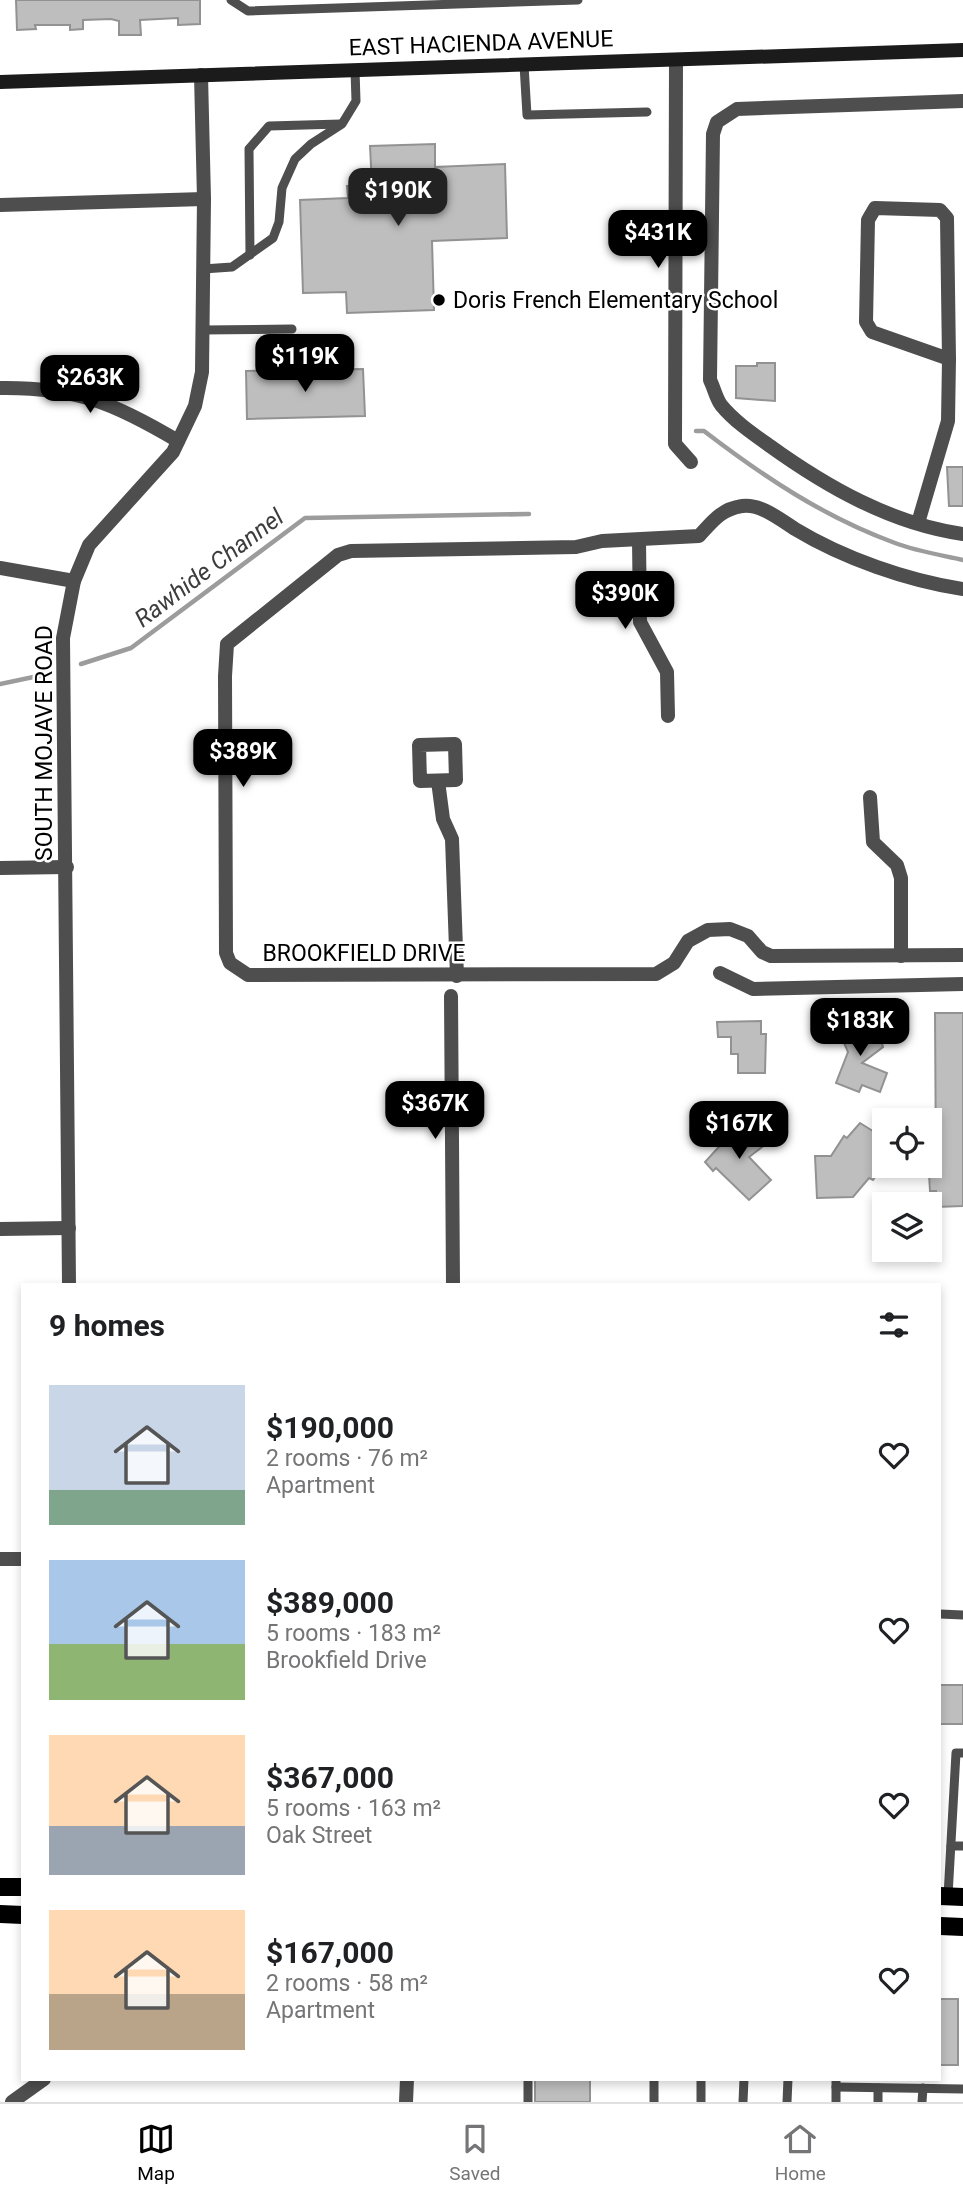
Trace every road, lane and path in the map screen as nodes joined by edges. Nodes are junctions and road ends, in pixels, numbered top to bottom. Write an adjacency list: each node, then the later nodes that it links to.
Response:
1 (231, 0): 2 (lane)
2 (578, 0)
3 (963, 50): 4 (main road, EAST HACIENDA AVENUE)
4 (676, 60): 5 (main road, EAST HACIENDA AVENUE); 21 (street)
5 (524, 65): 6 (main road, EAST HACIENDA AVENUE); 10 (lane)
6 (355, 70): 7 (main road, EAST HACIENDA AVENUE); 11 (lane)
7 (201, 75): 8 (main road, EAST HACIENDA AVENUE); 12 (street, SOUTH MOJAVE ROAD)
8 (0, 82)
9 (963, 101): 22 (street)
10 (647, 112)
11 (342, 124): 14 (lane); 14 (lane)
12 (204, 199): 13 (street); 15 (street, SOUTH MOJAVE ROAD)
13 (0, 205)
14 (250, 254): 15 (lane)
15 (203, 269): 17 (street, SOUTH MOJAVE ROAD)
16 (292, 329): 17 (lane)
17 (202, 330): 20 (street, SOUTH MOJAVE ROAD)
18 (949, 359): 18 (street); 22 (street)
19 (0, 388): 20 (street)
20 (178, 441): 26 (street, SOUTH MOJAVE ROAD)
21 (691, 462)
22 (918, 523): 23 (street)
23 (963, 534)
24 (639, 540): 27 (street, BROOKFIELD DRIVE); 28 (street); 36 (street, BROOKFIELD DRIVE)
25 (0, 568): 26 (street)
26 (74, 581): 31 (street, SOUTH MOJAVE ROAD)
27 (963, 589)
28 (668, 716)
29 (438, 781): 36 (street)
30 (870, 797): 34 (street)
31 (67, 867): 32 (street); 39 (street, SOUTH MOJAVE ROAD)
32 (0, 868)
33 (963, 955): 34 (street, BROOKFIELD DRIVE)
34 (901, 956): 36 (street, BROOKFIELD DRIVE)
35 (720, 973): 37 (street)
36 (457, 976)
37 (963, 984)
38 (452, 996): 42 (street)
39 (69, 1228): 40 (street); 41 (street, SOUTH MOJAVE ROAD)
40 (0, 1229)
41 (69, 1283)
42 (453, 1283)
43 (0, 1559): 44 (street)
44 (21, 1559)
45 (941, 1614): 46 (lane)
46 (963, 1615)
47 (963, 1753): 48 (lane)
48 (951, 1846): 49 (lane); 52 (lane)
49 (963, 1846)
50 (0, 1887): 51 (main road)
51 (21, 1887)
52 (950, 1896)
53 (0, 1914): 54 (main road)
54 (21, 1915)
55 (941, 1926): 56 (main road)
56 (963, 1927)
57 (41, 2081): 69 (street)
58 (407, 2081): 70 (street)
59 (528, 2081): 71 (lane)
60 (654, 2081): 72 (lane)
61 (701, 2081): 73 (lane)
62 (744, 2081): 74 (lane)
63 (788, 2081): 75 (lane)
64 (836, 2083): 66 (lane); 76 (lane)
65 (899, 2083): 66 (lane); 67 (lane)
66 (878, 2088): 77 (lane)
67 (923, 2088): 68 (lane); 78 (lane)
68 (963, 2088)
69 (12, 2102)
70 (406, 2102)
71 (528, 2102)
72 (654, 2102)
73 (701, 2102)
74 (743, 2102)
75 (787, 2102)
76 (836, 2102)
77 (878, 2102)
78 (922, 2102)

